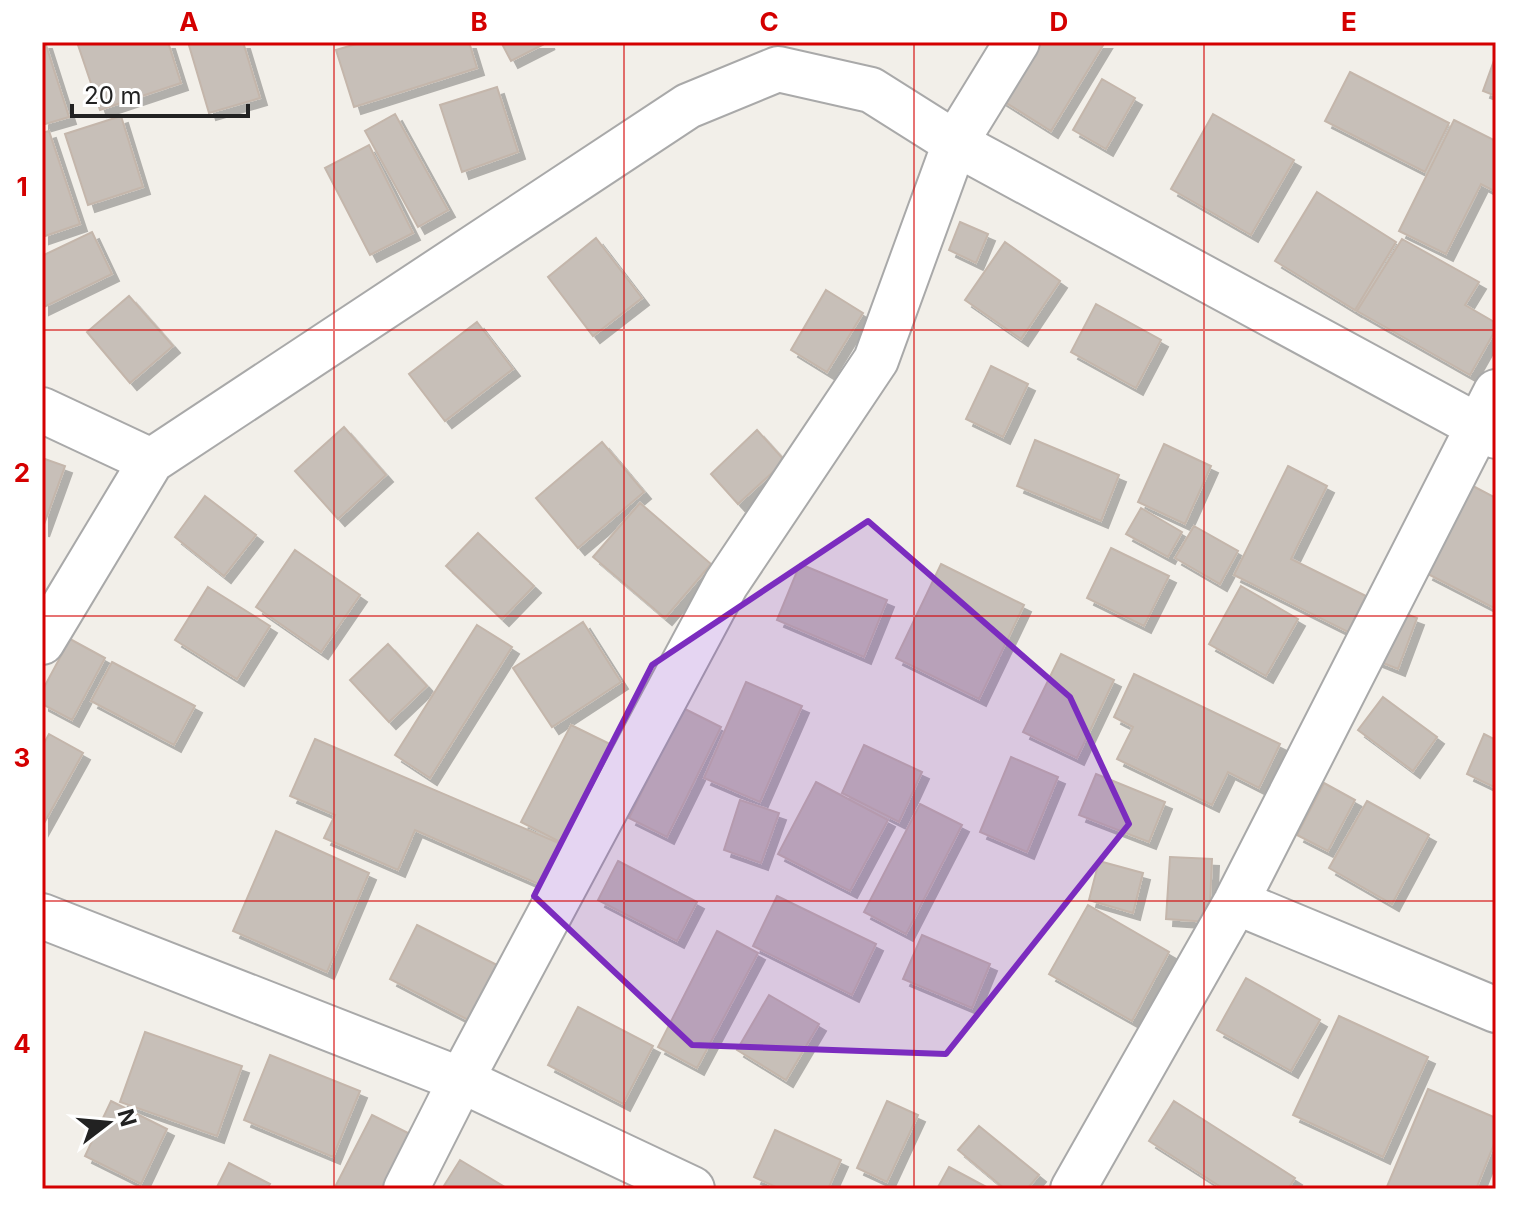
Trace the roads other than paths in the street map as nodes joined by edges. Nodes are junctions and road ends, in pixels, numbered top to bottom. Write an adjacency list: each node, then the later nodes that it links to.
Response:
1 (1017, 42): 2 (street)
2 (955, 143): 4 (street); 5 (street); 10 (street)
3 (42, 410): 5 (street)
4 (1490, 418): 7 (street)
5 (151, 461): 6 (street)
6 (42, 642)
7 (1236, 902): 9 (street); 13 (street)
8 (42, 916): 10 (street)
9 (1496, 1010)
10 (461, 1080): 11 (street); 12 (street)
11 (406, 1189)
12 (692, 1189)
13 (1073, 1189)

